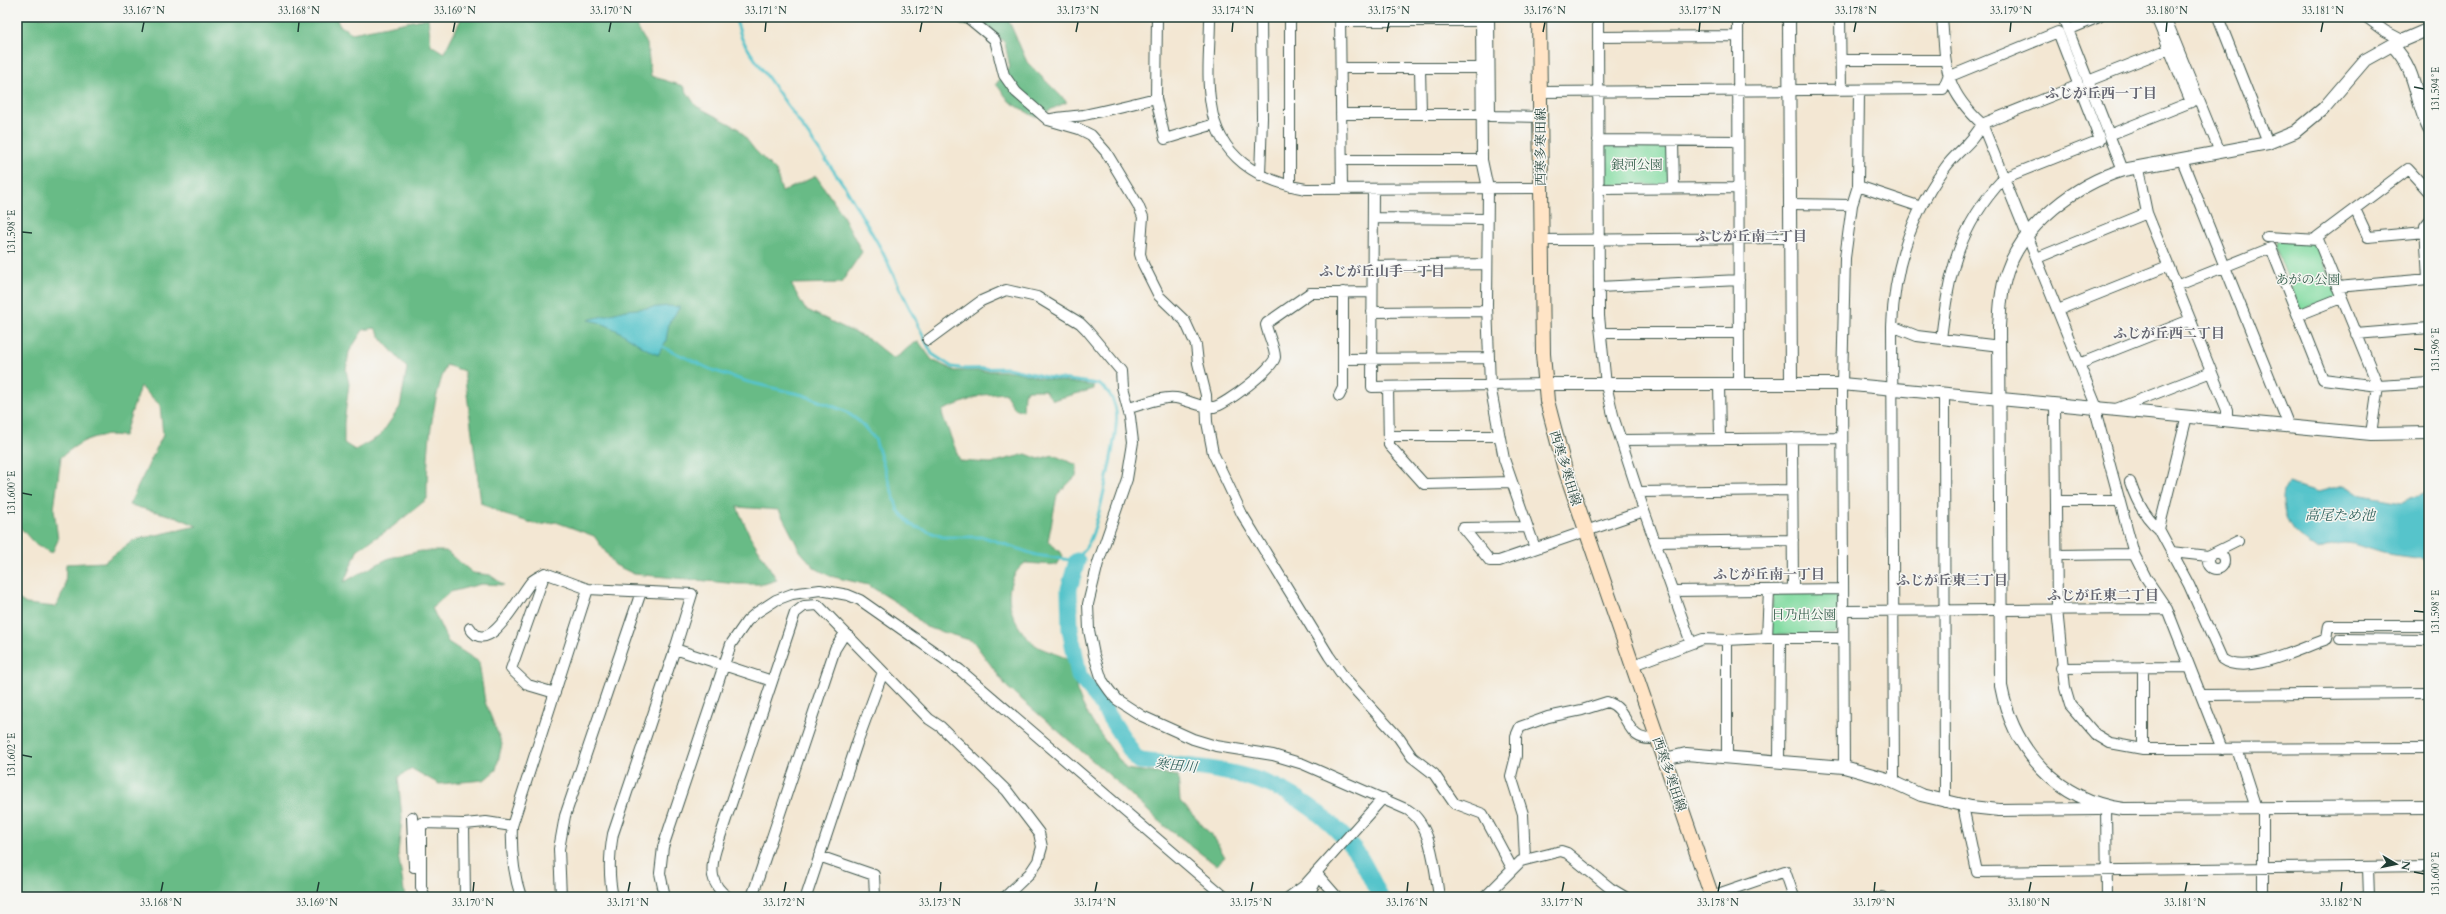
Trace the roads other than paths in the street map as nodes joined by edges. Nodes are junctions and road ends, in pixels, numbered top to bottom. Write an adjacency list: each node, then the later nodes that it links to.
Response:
1 (967, 17): 44 (street)
2 (1157, 17): 39 (street)
3 (1210, 17): 45 (street)
4 (1261, 17): 59 (street)
5 (1290, 17): 61 (street)
6 (1540, 17): 38 (main road, 西寒多寒田線)
7 (1598, 17): 23 (street)
8 (1738, 17): 22 (street)
9 (1789, 17): 34 (street)
10 (1840, 17): 26 (street)
11 (1942, 17): 27 (street)
12 (2063, 17): 21 (street)
13 (2099, 17): 21 (street)
14 (2156, 17): 25 (street)
15 (2165, 17): 53 (street)
16 (2218, 17): 52 (street)
17 (2366, 17): 24 (street)
18 (1484, 18): 19 (street); 30 (street); 43 (street)
19 (1340, 19): 28 (street)
20 (2429, 29): 24 (street)
21 (2068, 30): 32 (street)
22 (1738, 36): 23 (street); 33 (street)
23 (1598, 37): 37 (street)
24 (2397, 43): 47 (street); 52 (street)
25 (2169, 50): 32 (street); 48 (street)
26 (1841, 60): 27 (street); 35 (street)
27 (1945, 60): 31 (street)
28 (1341, 68): 29 (street); 41 (street)
29 (1420, 68): 30 (street); 40 (street)
30 (1481, 68): 42 (street)
31 (1948, 78): 32 (street); 36 (street); 46 (street)
32 (2083, 83): 46 (street); 48 (street); 60 (street)
33 (1738, 90): 34 (street); 37 (street); 51 (street)
34 (1789, 90): 35 (street); 71 (street)
35 (1841, 90): 36 (street)
36 (1859, 90): 62 (street)
37 (1598, 91): 38 (street); 49 (street)
38 (1540, 92): 43 (main road, 西寒多寒田線)
39 (1156, 98): 44 (street); 45 (street)
40 (1421, 113): 41 (street); 42 (street)
41 (1341, 114): 54 (street)
42 (1481, 114): 55 (street)
43 (1540, 117): 64 (main road, 西寒多寒田線)
44 (1048, 120): 133 (street)
45 (1215, 124): 59 (street)
46 (1982, 124): 60 (street); 73 (street)
47 (2429, 129)
48 (2109, 135): 58 (street)
49 (1598, 140): 50 (street); 69 (street)
50 (1673, 141): 51 (street); 65 (street)
51 (1738, 141): 66 (street)
52 (2268, 143): 53 (street)
53 (2220, 152): 56 (street)
54 (1342, 160): 55 (street); 67 (street)
55 (1482, 160): 63 (street)
56 (2182, 160): 57 (street); 91 (street)
57 (2138, 169): 58 (street); 75 (street)
58 (2123, 170): 80 (street)
59 (1260, 176): 61 (street)
60 (2004, 178): 80 (street); 110 (street)
61 (1290, 186): 67 (street)
62 (1858, 186): 72 (street); 73 (street)
63 (1488, 188): 64 (street); 68 (street); 77 (street)
64 (1540, 188): 84 (main road, 西寒多寒田線)
65 (1674, 188): 66 (street); 69 (street)
66 (1738, 188): 82 (street)
67 (1342, 189): 68 (street)
68 (1373, 189): 76 (street)
69 (1598, 189): 85 (street)
70 (2429, 192): 74 (street)
71 (1791, 204): 72 (street); 83 (street)
72 (1852, 205): 123 (street)
73 (1921, 207): 105 (street)
74 (2355, 208): 79 (street); 86 (street)
75 (2147, 213): 87 (street); 90 (street)
76 (1373, 218): 77 (street); 89 (street)
77 (1487, 219): 88 (street)
78 (2429, 221): 79 (street)
79 (2425, 232): 92 (street)
80 (2027, 236): 87 (street); 112 (street)
81 (2267, 237): 86 (street)
82 (1739, 238): 83 (street); 85 (street); 93 (street)
83 (1790, 238): 118 (street)
84 (1540, 240): 85 (street); 120 (main road, 西寒多寒田線)
85 (1598, 240): 95 (street)
86 (2318, 240): 96 (street)
87 (2037, 258): 100 (street)
88 (1487, 264): 89 (street); 101 (street)
89 (1373, 266): 98 (street)
90 (2168, 266): 94 (street); 100 (street)
91 (2224, 266): 94 (street); 103 (street); 139 (street)
92 (2428, 279): 96 (street)
93 (1739, 280): 95 (street); 108 (street)
94 (2176, 286): 104 (street)
95 (1599, 287): 107 (street)
96 (2337, 287): 99 (street)
97 (1343, 292): 98 (street); 115 (street); 133 (street)
98 (1372, 292): 102 (street)
99 (2341, 298): 103 (street); 109 (street)
100 (2058, 310): 116 (street)
101 (1487, 311): 102 (street); 114 (street)
102 (1372, 312): 113 (street)
103 (2298, 315): 127 (street)
104 (2190, 320): 116 (street); 117 (street)
105 (1892, 326): 110 (street); 128 (street)
106 (2429, 328): 109 (street)
107 (1601, 333): 108 (street); 125 (street)
108 (1739, 333): 122 (street)
109 (2356, 334): 127 (street)
110 (1941, 339): 112 (street)
111 (928, 340): 134 (street)
112 (2000, 346): 131 (street)
113 (1372, 358): 114 (street); 115 (street); 126 (street)
114 (1489, 358): 124 (street)
115 (1343, 359): 130 (street)
116 (2079, 364): 135 (street)
117 (2211, 372): 136 (street); 138 (street)
118 (1791, 382): 122 (street); 123 (street)
119 (2429, 383): 127 (street)
120 (1545, 384): 124 (street); 125 (street); 157 (main road, 西寒多寒田線)
121 (1719, 384): 122 (street); 125 (street); 146 (street)
122 (1739, 384)
123 (1842, 384): 128 (street); 145 (street)
124 (1490, 385): 126 (street); 143 (street)
125 (1606, 385): 147 (street)
126 (1388, 386): 142 (street)
127 (2378, 386): 140 (street)
128 (1892, 389): 129 (street); 174 (street)
129 (1944, 394): 131 (street); 175 (street)
130 (1339, 396)
131 (2001, 399): 132 (street); 176 (street)
132 (2055, 404): 135 (street); 152 (street)
133 (1207, 406): 134 (street); 222 (street)
134 (1128, 408): 209 (street)
135 (2097, 408): 136 (street); 153 (street)
136 (2116, 410): 137 (street)
137 (2186, 416): 138 (street); 156 (street)
138 (2227, 420): 139 (street)
139 (2289, 426): 140 (street)
140 (2371, 434): 141 (street)
141 (2429, 434)
142 (1389, 436): 143 (street); 148 (street)
143 (1499, 436): 148 (street)
144 (1792, 438): 145 (street); 146 (street); 150 (street)
145 (1842, 438): 167 (street)
146 (1720, 439): 147 (street)
147 (1621, 440): 151 (street)
148 (1512, 482): 155 (street)
149 (2130, 482): 156 (street)
150 (1793, 490): 151 (street); 158 (street)
151 (1638, 492): 154 (street)
152 (2056, 501): 153 (street); 164 (street)
153 (2118, 501): 163 (street)
154 (1644, 511): 157 (street); 159 (street)
155 (1528, 528): 161 (street); 161 (street)
156 (2159, 529): 162 (street)
157 (1586, 530): 161 (street); 190 (main road, 西寒多寒田線)
158 (1793, 540): 159 (street); 166 (street)
159 (1656, 542): 170 (street)
160 (2238, 542): 162 (street)
161 (1535, 548)
162 (2172, 552): 178 (street)
163 (2134, 554): 164 (street); 173 (street)
164 (2057, 555): 172 (street)
165 (545, 573): 168 (street); 179 (street); 196 (street)
166 (1793, 589): 167 (street); 169 (street)
167 (1843, 589): 177 (street)
168 (588, 590): 171 (street); 196 (street)
169 (1769, 590): 170 (street); 181 (street)
170 (1672, 591): 187 (street)
171 (641, 592): 188 (street); 232 (street)
172 (2057, 609): 173 (street); 176 (street); 193 (street)
173 (2167, 609): 192 (street)
174 (1893, 610): 175 (street); 177 (street); 208 (street)
175 (1945, 610): 176 (street); 210 (street)
176 (2001, 610): 212 (street)
177 (1843, 611): 183 (street)
178 (2429, 626)
179 (470, 628)
180 (845, 633): 194 (street); 195 (street); 236 (street)
181 (1767, 638): 182 (street); 185 (street)
182 (1780, 638): 183 (street); 206 (street)
183 (1843, 638): 207 (street)
184 (2340, 639): 186 (street)
185 (1727, 640): 187 (street); 204 (street)
186 (2429, 640)
187 (1691, 643): 190 (street)
188 (676, 649): 189 (street); 233 (street)
189 (723, 665): 195 (street); 234 (street); 239 (street)
190 (1633, 665): 199 (main road, 西寒多寒田線)
191 (2143, 667): 192 (street); 193 (street); 201 (street)
192 (2189, 667): 198 (street)
193 (2061, 668): 201 (street)
194 (883, 672): 218 (street); 238 (street)
195 (772, 681): 235 (street)
196 (555, 693): 217 (street)
197 (2429, 693): 198 (street)
198 (2201, 695): 202 (street)
199 (1658, 738): 205 (main road, 西寒多寒田線); 219 (street)
200 (2429, 748): 203 (street)
201 (2143, 749): 202 (street)
202 (2222, 749): 203 (street)
203 (2237, 749): 214 (street)
204 (1727, 757): 205 (street); 206 (street)
205 (1665, 759): 228 (main road, 西寒多寒田線)
206 (1779, 761): 207 (street)
207 (1844, 767): 208 (street)
208 (1894, 782): 210 (street)
209 (1383, 798): 225 (street); 243 (street)
210 (1945, 802): 211 (street)
211 (1963, 806): 212 (street); 224 (street)
212 (2106, 806): 214 (street); 224 (street)
213 (2429, 807): 214 (street)
214 (2260, 808): 223 (street)
215 (412, 817): 226 (street)
216 (464, 824): 217 (street); 226 (street); 230 (street)
217 (512, 826): 231 (street)
218 (819, 856): 227 (street); 237 (street)
219 (1525, 859): 222 (street); 245 (street)
220 (2429, 866): 221 (street)
221 (2368, 867): 223 (street); 249 (street)
222 (1512, 868): 244 (street)
223 (2264, 868): 224 (street); 248 (street)
224 (2107, 870): 247 (street)
225 (1318, 875): 240 (street); 241 (street); 242 (street)
226 (421, 887): 229 (street)
227 (809, 896)
228 (1712, 896): 246 (street)
229 (424, 897)
230 (465, 897)
231 (521, 897)
232 (561, 897)
233 (613, 897)
234 (665, 897)
235 (728, 897)
236 (752, 897)
237 (875, 897)
238 (1005, 897)
239 (1225, 897)
240 (1290, 897)
241 (1307, 897)
242 (1337, 897)
243 (1439, 897)
244 (1485, 897)
245 (1626, 897)
246 (1794, 897)
247 (2107, 897)
248 (2264, 897)
249 (2369, 897)

